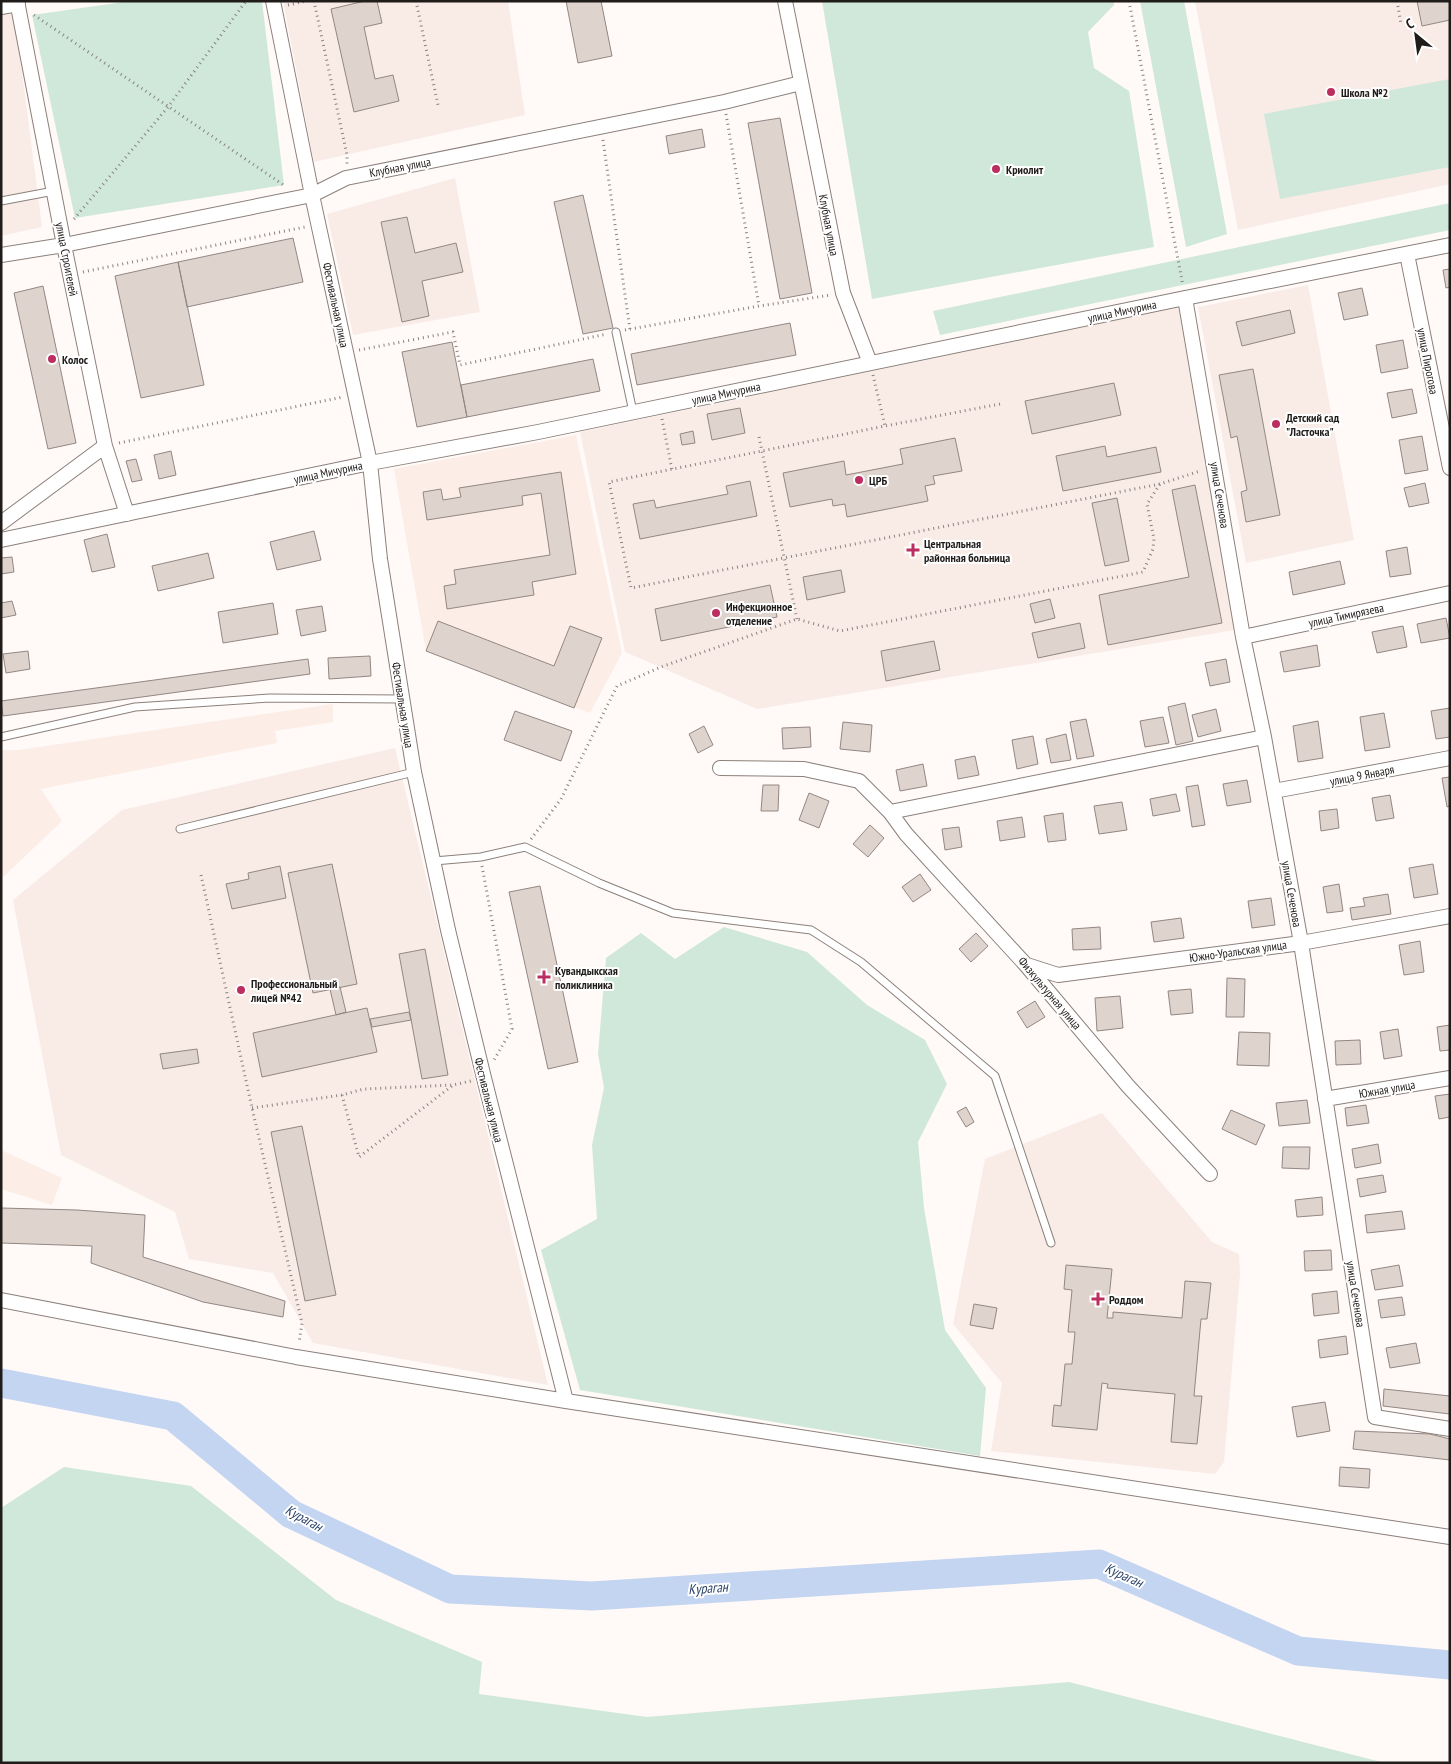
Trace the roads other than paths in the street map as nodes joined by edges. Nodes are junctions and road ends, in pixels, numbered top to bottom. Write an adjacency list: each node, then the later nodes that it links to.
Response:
1 (785, 1): 5 (street, Клубная улица)
2 (17, 3): 4 (street); 6 (street, улица Строителей)
3 (274, 4): 7 (street, Фестивальная улица)
4 (1, 7)
5 (801, 83): 7 (street, Клубная улица); 15 (street, Клубная улица)
6 (54, 191): 8 (lane); 9 (street, улица Строителей)
7 (312, 195): 9 (street, Клубная улица); 18 (street, Фестивальная улица)
8 (1, 200)
9 (63, 239): 12 (street, Клубная улица); 17 (street, улица Строителей)
10 (1450, 245): 11 (street, улица Мичурина)
11 (1407, 254): 13 (street, улица Мичурина); 19 (street, улица Пирогова)
12 (1, 255)
13 (1185, 298): 15 (street, улица Мичурина); 24 (street, улица Сеченова)
14 (616, 332): 16 (lane)
15 (870, 363): 16 (street, улица Мичурина)
16 (633, 412): 18 (street, улица Мичурина)
17 (106, 446): 20 (street, улица Строителей); 21 (street)
18 (370, 463): 20 (street, улица Мичурина); 25 (street, Фестивальная улица)
19 (1450, 468)
20 (126, 514): 22 (street, улица Мичурина)
21 (1, 523)
22 (1, 540)
23 (1450, 593): 24 (street, улица Тимирязева)
24 (1243, 637): 27 (street, улица Сеченова)
25 (402, 699): 26 (lane); 30 (street, Фестивальная улица)
26 (1, 737)
27 (1264, 737): 31 (street, улица Сеченова); 32 (street)
28 (1450, 758): 31 (street, улица 9 Января)
29 (720, 768): 32 (street, Физкультурная улица)
30 (414, 772): 33 (lane); 34 (street, Фестивальная улица)
31 (1274, 791): 36 (street, улица Сеченова)
32 (890, 812): 37 (street, Физкультурная улица)
33 (180, 829)
34 (434, 861): 41 (lane); 43 (street, Фестивальная улица)
35 (1450, 916): 36 (street, Южно-Уральская улица)
36 (1301, 943): 37 (street, Южно-Уральская улица); 39 (street, улица Сеченова)
37 (1026, 965): 40 (street, Физкультурная улица)
38 (1450, 1078): 39 (street, Южная улица)
39 (1325, 1099): 44 (street, улица Сеченова)
40 (1210, 1174)
41 (1051, 1243)
42 (1, 1300): 43 (street)
43 (566, 1401): 45 (street)
44 (1450, 1429)
45 (1450, 1538)

